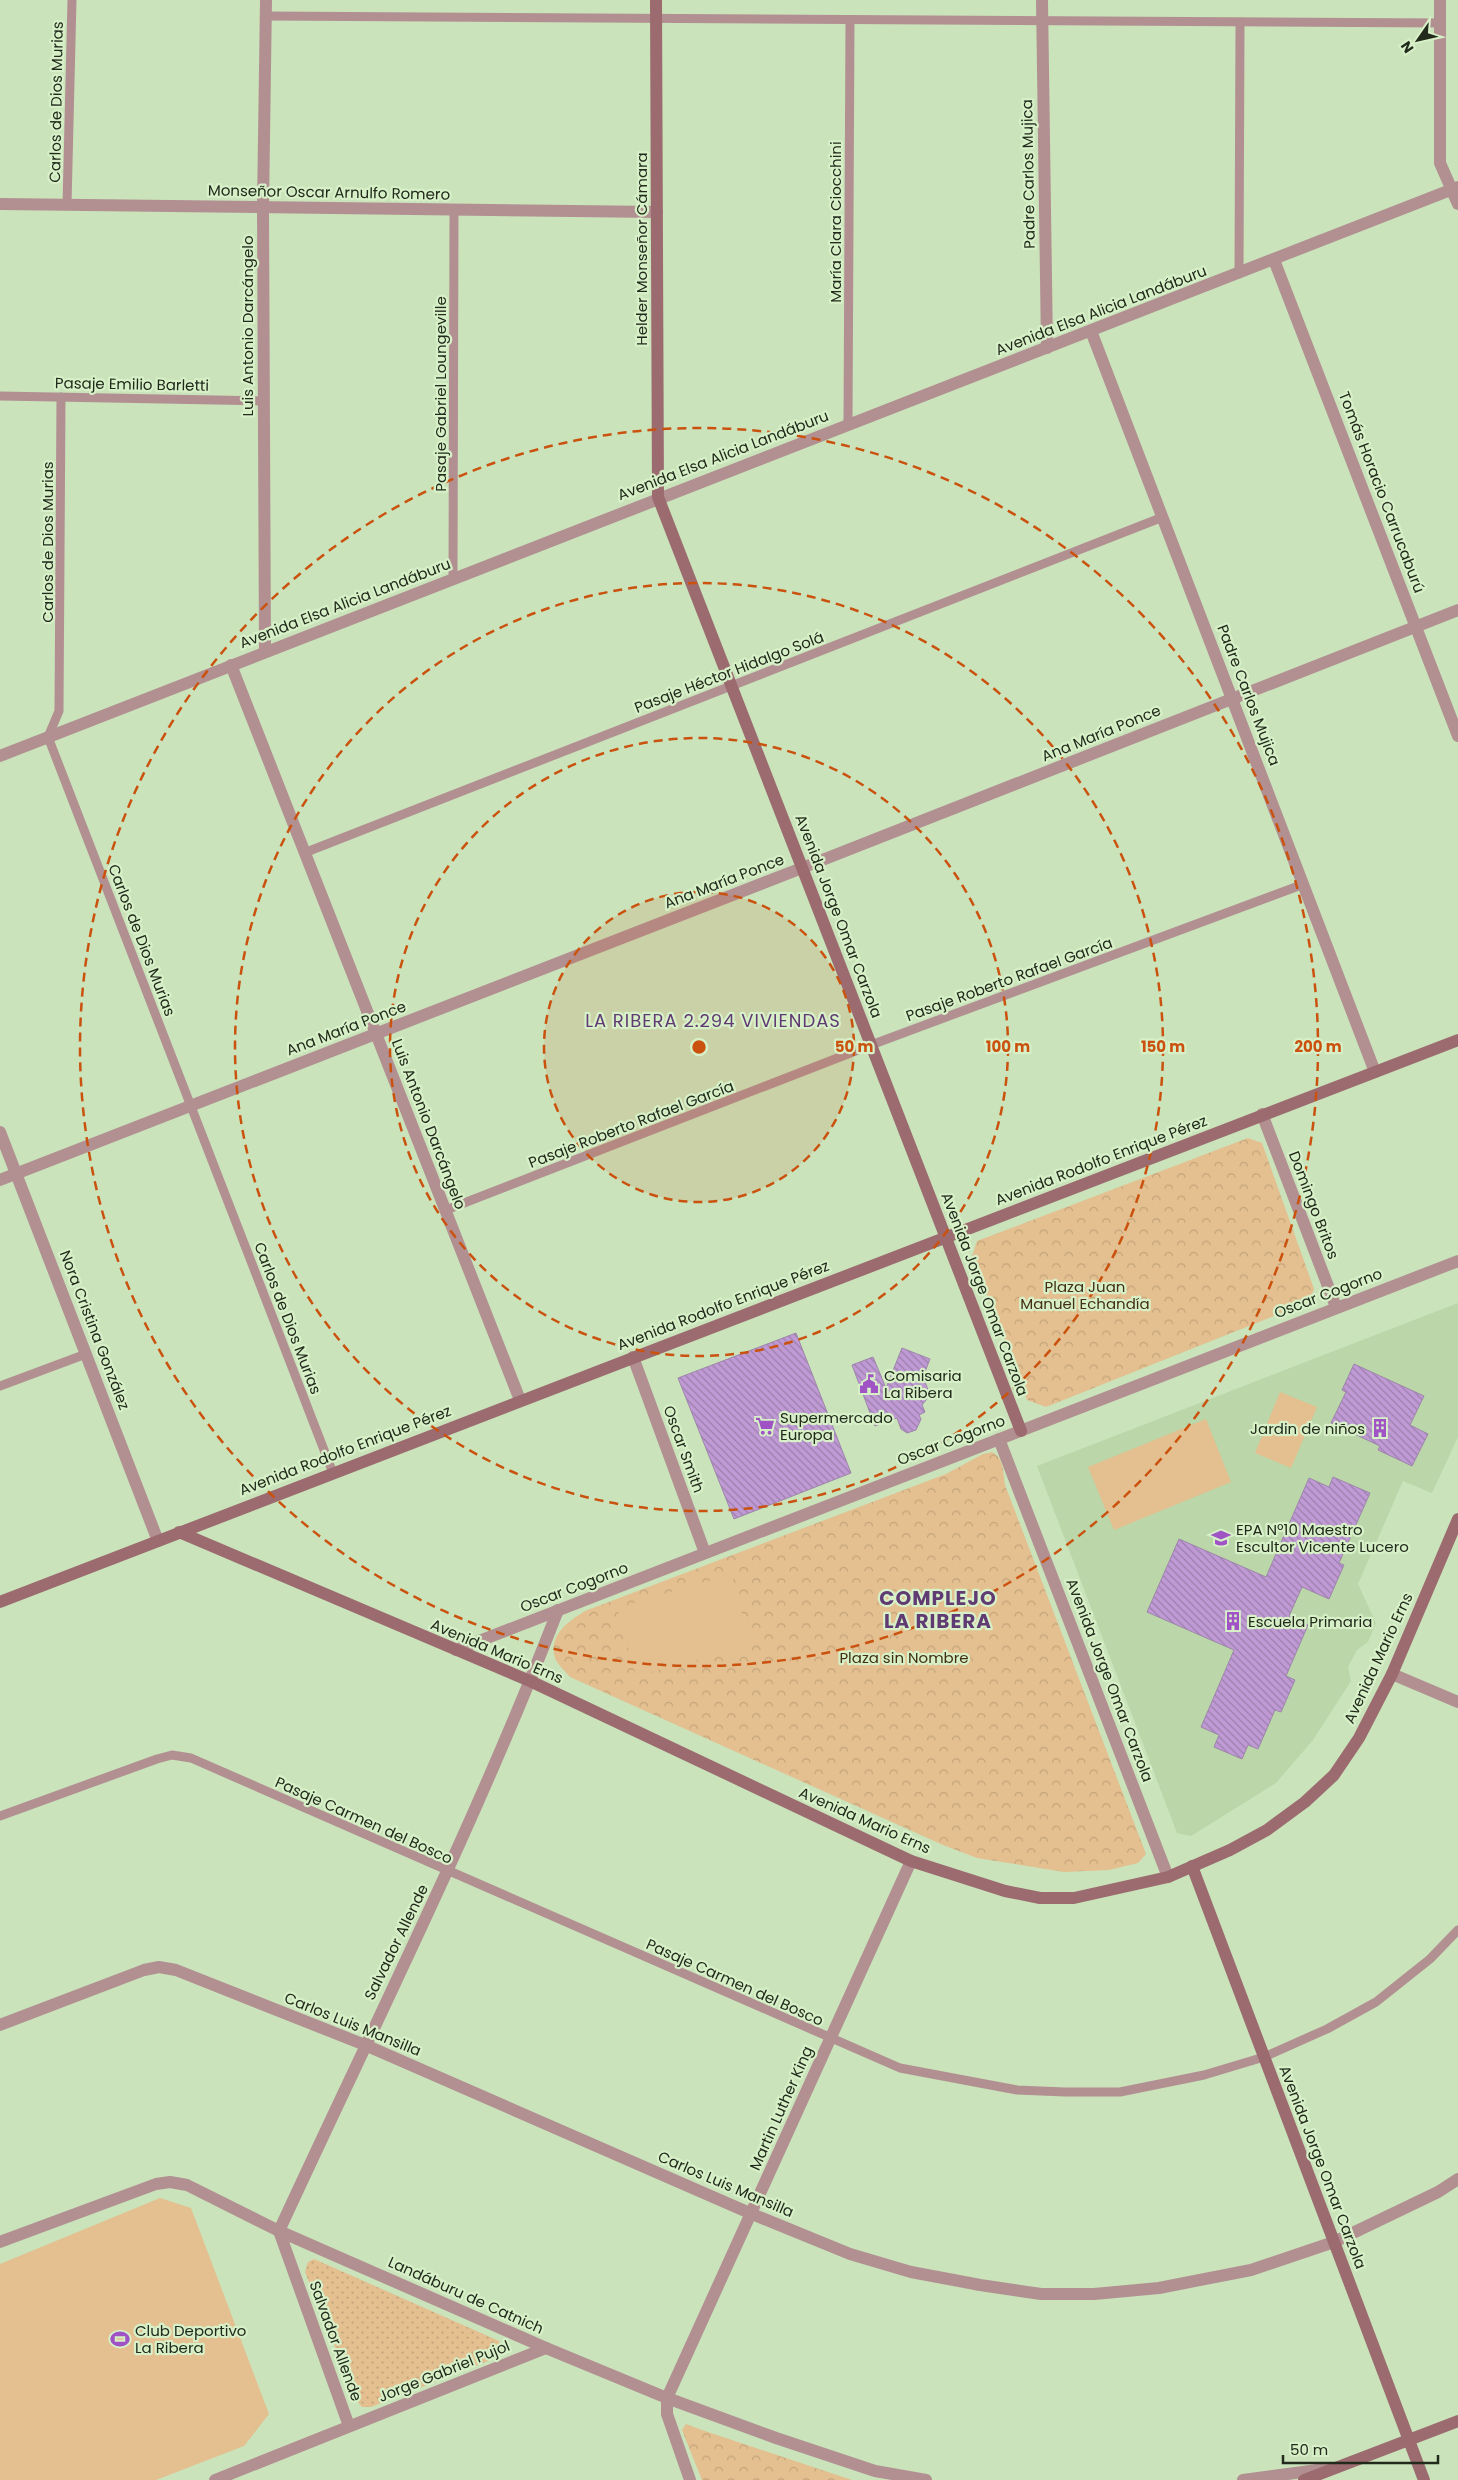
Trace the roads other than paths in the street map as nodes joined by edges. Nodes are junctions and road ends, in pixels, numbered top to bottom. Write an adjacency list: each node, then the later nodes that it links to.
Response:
1 (72, 0): 15 (lane, Carlos de Dios Murias)
2 (266, 0): 6 (street, Luis Antonio Darcángelo)
3 (656, 0): 7 (street, Helder Monseñor Cámara)
4 (1042, 0): 9 (street, Padre Carlos Mujica)
5 (1440, 0): 11 (street)
6 (266, 16): 7 (lane); 16 (street, Luis Antonio Darcángelo)
7 (656, 19): 8 (lane); 18 (street, Helder Monseñor Cámara)
8 (850, 20): 9 (lane); 26 (lane, María Clara Ciocchini)
9 (1042, 21): 10 (lane); 22 (street, Padre Carlos Mujica)
10 (1240, 22): 11 (lane); 20 (lane)
11 (1440, 23): 12 (street)
12 (1454, 189): 14 (street); 19 (street, Avenida Elsa Alicia Landáburu)
13 (0, 204): 15 (street, Monseñor Oscar Arnulfo Romero)
14 (1458, 204)
15 (67, 205): 16 (street, Monseñor Oscar Arnulfo Romero)
16 (263, 207): 17 (street, Monseñor Oscar Arnulfo Romero); 25 (street, Luis Antonio Darcángelo)
17 (454, 210): 18 (street, Monseñor Oscar Arnulfo Romero); 29 (lane, Pasaje Gabriel Loungeville)
18 (657, 212): 27 (street, Helder Monseñor Cámara)
19 (1274, 260): 20 (street, Avenida Elsa Alicia Landáburu); 31 (street, Tomás Horacio Carrucaburú)
20 (1239, 274): 21 (street, Avenida Elsa Alicia Landáburu)
21 (1091, 331): 22 (street, Avenida Elsa Alicia Landáburu); 28 (street, Padre Carlos Mujica)
22 (1047, 348): 26 (street, Avenida Elsa Alicia Landáburu)
23 (0, 396): 24 (lane, Pasaje Emilio Barletti)
24 (61, 397): 25 (lane, Pasaje Emilio Barletti); 37 (lane, Carlos de Dios Murias)
25 (264, 400): 32 (street, Luis Antonio Darcángelo)
26 (848, 424): 27 (street, Avenida Elsa Alicia Landáburu)
27 (658, 497): 29 (street, Avenida Elsa Alicia Landáburu); 34 (street, Avenida Jorge Omar Carzola)
28 (1163, 517): 34 (lane, Pasaje Héctor Hidalgo Solá); 35 (street, Padre Carlos Mujica)
29 (453, 578): 32 (street, Avenida Elsa Alicia Landáburu)
30 (1458, 610): 31 (street, Ana María Ponce)
31 (1417, 626): 35 (street, Ana María Ponce); 36 (street, Tomás Horacio Carrucaburú)
32 (264, 651): 33 (street, Avenida Elsa Alicia Landáburu)
33 (231, 665): 37 (street, Avenida Elsa Alicia Landáburu); 39 (street, Luis Antonio Darcángelo)
34 (732, 686): 39 (lane, Pasaje Héctor Hidalgo Solá); 40 (street, Avenida Jorge Omar Carzola)
35 (1234, 698): 40 (street, Ana María Ponce); 41 (street, Padre Carlos Mujica)
36 (1458, 736)
37 (48, 737): 38 (street, Avenida Elsa Alicia Landáburu); 46 (lane, Carlos de Dios Murias)
38 (0, 756)
39 (304, 853): 42 (street, Luis Antonio Darcángelo)
40 (802, 868): 42 (street, Ana María Ponce); 44 (street, Avenida Jorge Omar Carzola)
41 (1304, 884): 44 (lane, Pasaje Roberto Rafael García); 45 (street, Padre Carlos Mujica)
42 (376, 1034): 46 (street, Ana María Ponce); 51 (street, Luis Antonio Darcángelo)
43 (1458, 1040): 45 (street, Avenida Rodolfo Enrique Pérez)
44 (872, 1045): 51 (lane, Pasaje Roberto Rafael García); 52 (street, Avenida Jorge Omar Carzola)
45 (1375, 1072): 47 (street, Avenida Rodolfo Enrique Pérez)
46 (192, 1105): 49 (street, Ana María Ponce); 61 (lane, Carlos de Dios Murias)
47 (1262, 1114): 52 (street, Avenida Rodolfo Enrique Pérez); 54 (street, Domingo Britos)
48 (0, 1132): 49 (street, Nora Cristina González)
49 (17, 1174): 50 (street, Ana María Ponce); 55 (street, Nora Cristina González)
50 (0, 1180)
51 (446, 1210): 58 (street, Luis Antonio Darcángelo)
52 (946, 1237): 56 (street, Avenida Rodolfo Enrique Pérez); 59 (street, Avenida Jorge Omar Carzola)
53 (1458, 1261): 54 (street, Oscar Cogorno)
54 (1336, 1307): 59 (street, Oscar Cogorno)
55 (86, 1354): 57 (lane); 64 (street, Nora Cristina González)
56 (633, 1356): 58 (street, Avenida Rodolfo Enrique Pérez); 65 (street, Oscar Smith)
57 (0, 1386)
58 (520, 1400): 61 (street, Avenida Rodolfo Enrique Pérez)
59 (1021, 1431): 60 (street, Oscar Cogorno)
60 (999, 1439): 65 (street, Oscar Cogorno); 76 (street, Avenida Jorge Omar Carzola)
61 (333, 1473): 63 (street, Avenida Rodolfo Enrique Pérez)
62 (1458, 1520): 69 (street, Avenida Mario Erns)
63 (179, 1532): 64 (street, Avenida Rodolfo Enrique Pérez); 68 (street, Avenida Mario Erns)
64 (158, 1541): 66 (street, Avenida Rodolfo Enrique Pérez)
65 (705, 1553): 67 (street, Oscar Cogorno)
66 (0, 1602)
67 (558, 1610): 68 (street, Oscar Cogorno); 70 (street, Salvador Allende)
68 (456, 1650): 70 (street, Avenida Mario Erns)
69 (1392, 1674): 71 (street); 74 (street, Avenida Mario Erns)
70 (530, 1681): 73 (street, Avenida Mario Erns); 75 (street, Salvador Allende)
71 (1458, 1702)
72 (0, 1816): 75 (lane, Pasaje Carmen del Bosco)
73 (911, 1861): 76 (street, Avenida Mario Erns); 79 (street, Martin Luther King)
74 (1192, 1866): 76 (street, Avenida Mario Erns); 81 (street, Avenida Jorge Omar Carzola)
75 (448, 1872): 79 (lane, Pasaje Carmen del Bosco); 80 (street, Salvador Allende)
76 (1168, 1877)
77 (1458, 1930): 81 (lane, Pasaje Carmen del Bosco)
78 (0, 2026): 80 (street, Carlos Luis Mansilla)
79 (830, 2039): 81 (lane, Pasaje Carmen del Bosco); 83 (street, Martin Luther King)
80 (365, 2045): 83 (street, Carlos Luis Mansilla); 84 (street, Salvador Allende)
81 (1264, 2057): 86 (street, Avenida Jorge Omar Carzola)
82 (1458, 2179): 86 (street, Carlos Luis Mansilla)
83 (752, 2214): 86 (street, Carlos Luis Mansilla); 88 (street, Martin Luther King)
84 (279, 2231): 85 (street, Landáburu de Catnich); 87 (street, Landáburu de Catnich); 90 (street, Salvador Allende)
85 (0, 2241)
86 (1334, 2242): 91 (street, Avenida Jorge Omar Carzola)
87 (546, 2348): 88 (street, Landáburu de Catnich); 90 (street, Jorge Gabriel Pujol)
88 (667, 2398): 94 (street); 95 (street, Landáburu de Catnich)
89 (1457, 2421): 91 (street)
90 (349, 2426): 93 (street, Jorge Gabriel Pujol)
91 (1408, 2439): 92 (street); 98 (street, Avenida Jorge Omar Carzola)
92 (1333, 2468): 96 (street); 97 (street)
93 (215, 2480)
94 (690, 2480)
95 (926, 2480)
96 (1242, 2480)
97 (1304, 2480)
98 (1424, 2480)

